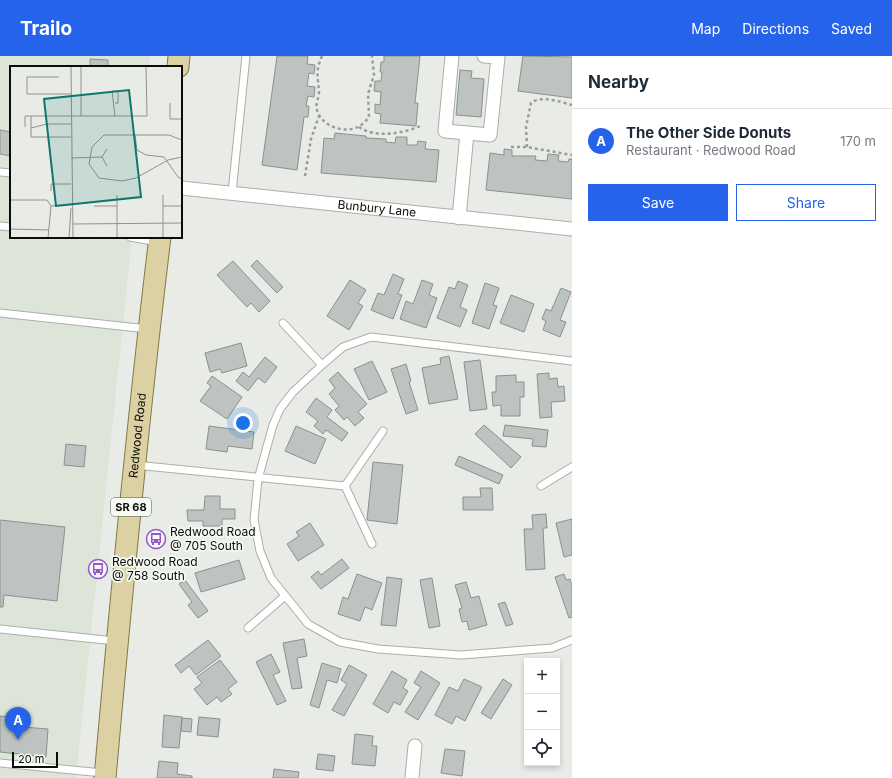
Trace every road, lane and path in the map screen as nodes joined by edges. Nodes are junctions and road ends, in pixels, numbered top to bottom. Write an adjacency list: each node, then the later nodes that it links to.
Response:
1 (179, 56): 7 (main road)
2 (246, 56): 20 (lane)
3 (322, 56): 9 (path)
4 (372, 56): 11 (path)
5 (452, 56): 12 (street)
6 (484, 56): 12 (street)
7 (178, 66)
8 (572, 105): 14 (path)
9 (319, 116): 11 (path); 18 (path)
10 (421, 126): 11 (path)
11 (359, 127)
12 (468, 133): 21 (street)
13 (511, 146): 14 (path)
14 (527, 147): 15 (path)
15 (572, 155)
16 (0, 172): 17 (lane)
17 (10, 173)
18 (305, 176)
19 (182, 188): 20 (street, Bunbury Lane)
20 (232, 193): 21 (street, Bunbury Lane)
21 (459, 218): 22 (street, Bunbury Lane)
22 (572, 228)
23 (140, 238): 24 (lane)
24 (160, 240): 27 (main road, Redwood Road / SR 68)
25 (0, 313): 27 (lane)
26 (283, 323): 29 (lane)
27 (149, 329): 31 (main road, Redwood Road / SR 68)
28 (572, 361): 29 (lane)
29 (322, 365): 33 (lane)
30 (383, 431): 34 (lane)
31 (135, 465): 33 (lane); 41 (main road, Redwood Road / SR 68)
32 (572, 467): 35 (lane)
33 (258, 479): 34 (lane); 37 (lane)
34 (345, 486): 36 (lane)
35 (541, 486)
36 (372, 544)
37 (285, 596): 38 (lane); 40 (lane)
38 (248, 628)
39 (0, 629): 41 (lane)
40 (572, 640)
41 (117, 641): 44 (main road, Redwood Road / SR 68)
42 (416, 746): 45 (street)
43 (0, 763): 44 (lane)
44 (105, 776)
45 (412, 778)

